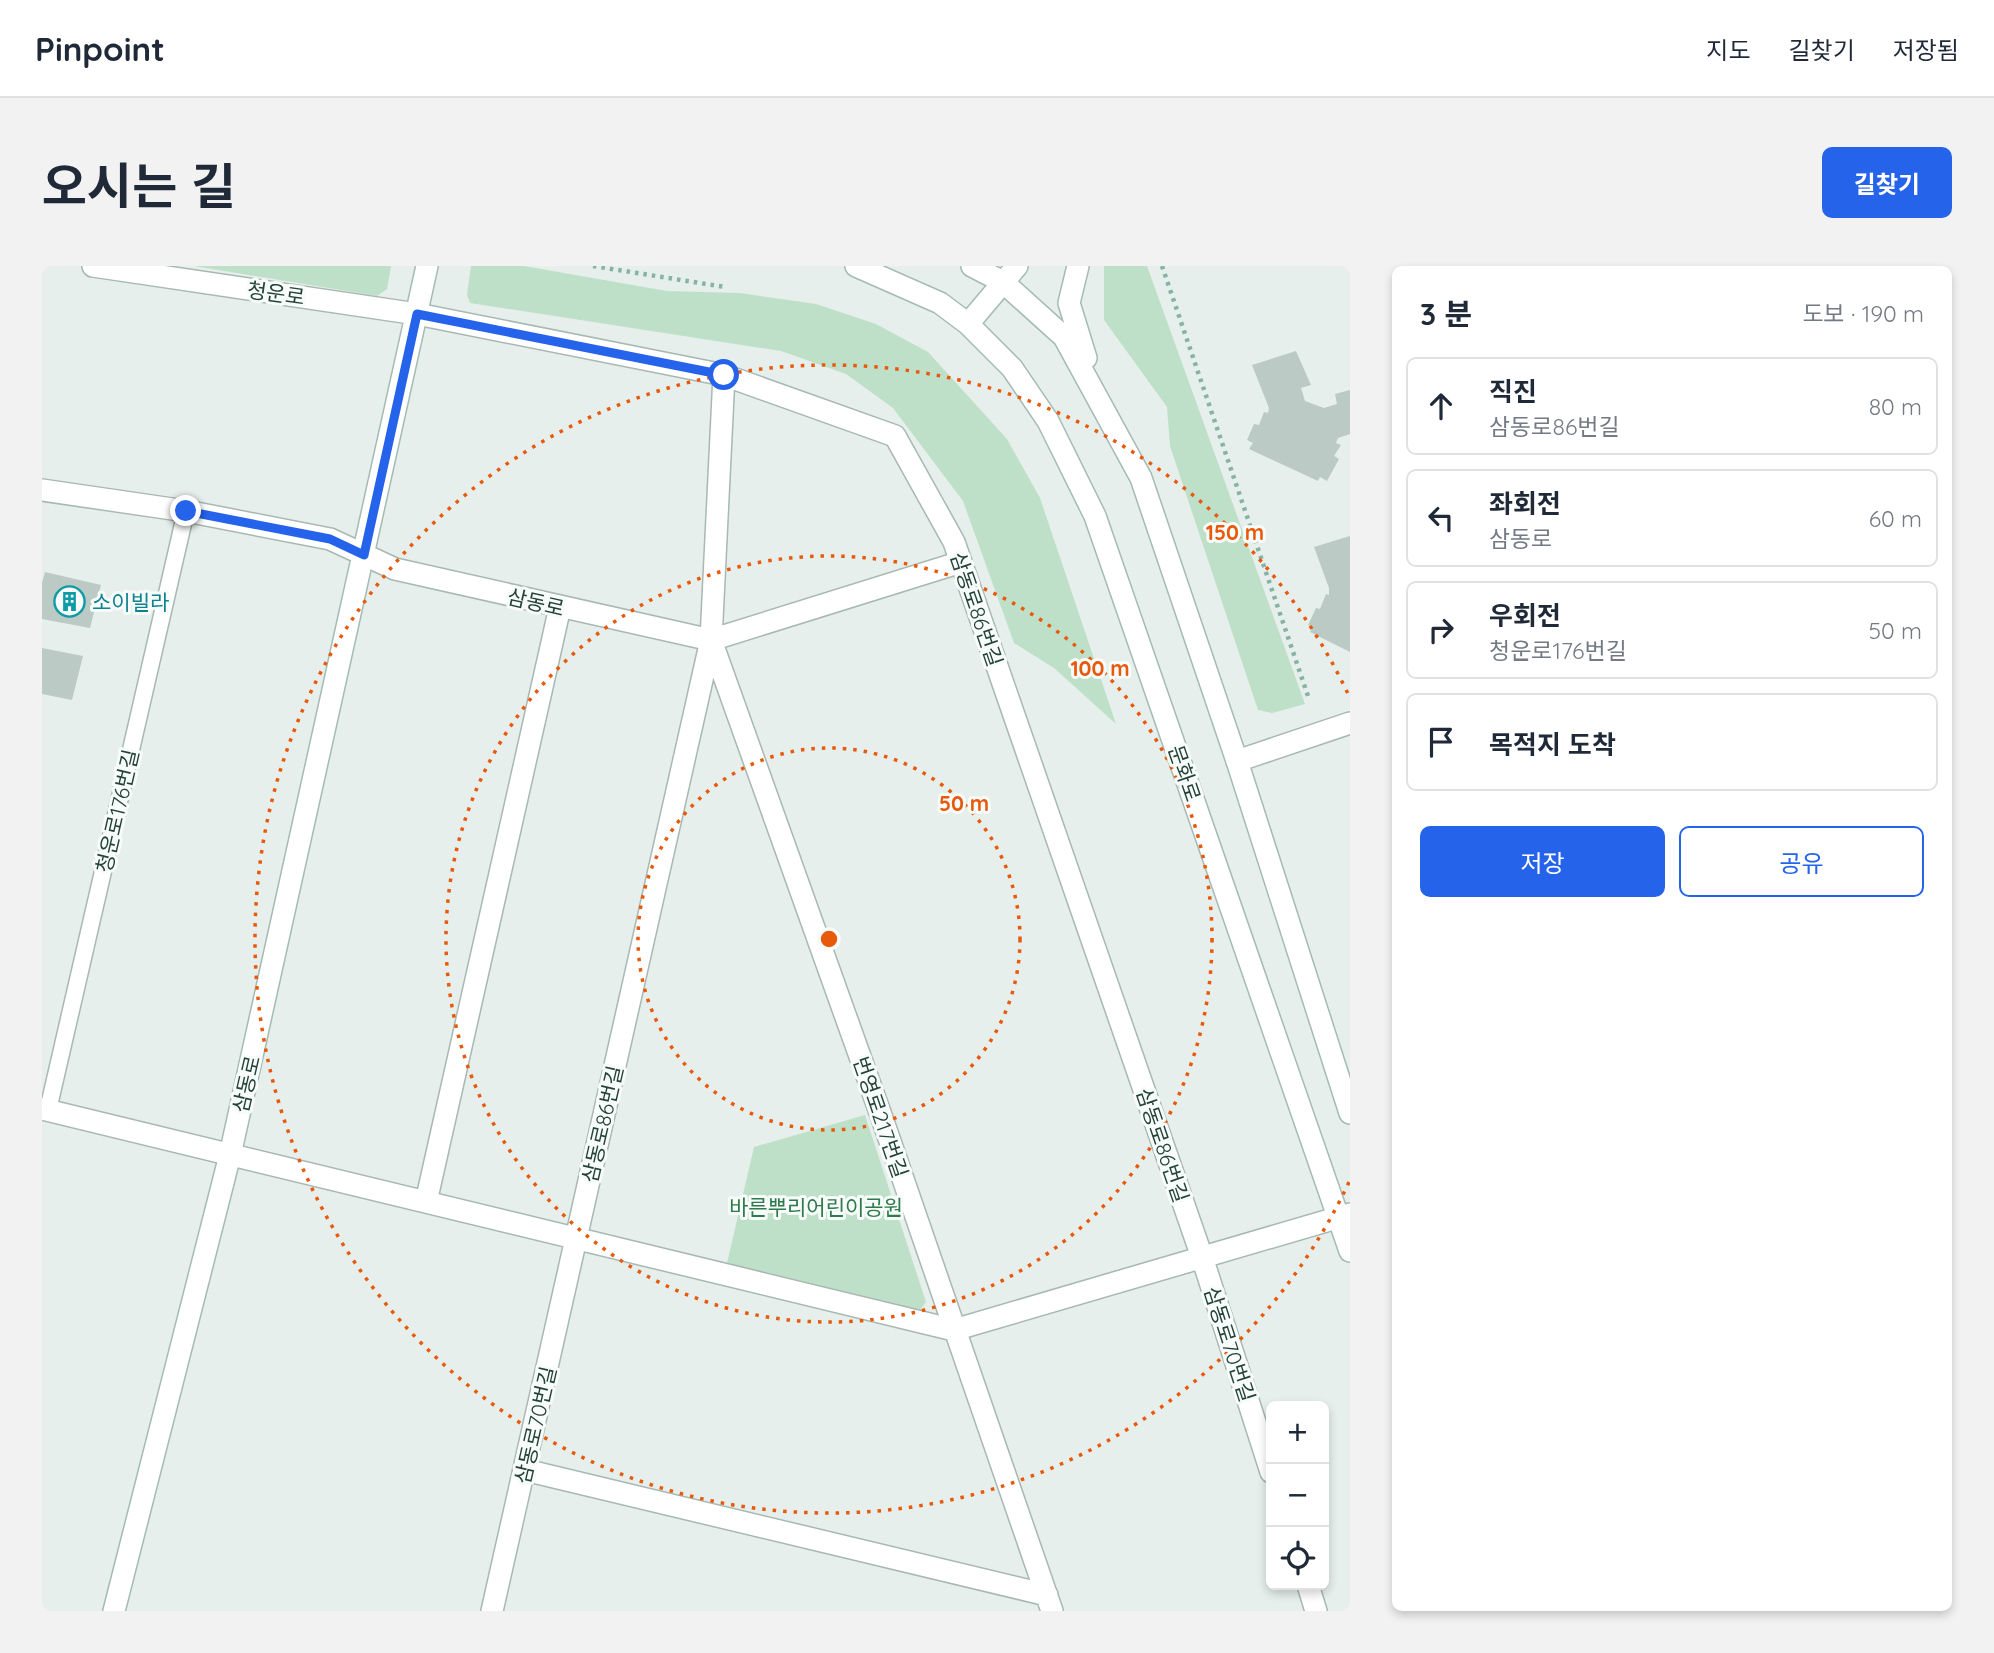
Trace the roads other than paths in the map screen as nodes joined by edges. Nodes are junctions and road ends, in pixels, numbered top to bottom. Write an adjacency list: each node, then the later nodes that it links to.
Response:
1 (93, 266): 7 (street, 청운로)
2 (427, 266): 7 (street, 삼동로)
3 (856, 266): 8 (street, 문화로)
4 (972, 266): 6 (street)
5 (1078, 266): 10 (street)
6 (1010, 274): 8 (street); 10 (street)
7 (417, 314): 9 (street, 삼동로86번길); 13 (street, 삼동로)
8 (968, 324): 23 (street, 문화로)
9 (724, 375): 14 (street, 삼동로86번길); 16 (street)
10 (1101, 404): 18 (street)
11 (42, 490): 12 (street)
12 (186, 511): 13 (street); 19 (lane, 청운로176번길)
13 (364, 555): 15 (street, 삼동로); 21 (street, 삼동로)
14 (961, 562): 16 (street); 26 (street, 삼동로86번길)
15 (560, 607): 16 (street, 삼동로); 22 (street)
16 (711, 640): 24 (street, 삼동로86번길); 27 (street, 번영로217번길)
17 (1350, 723): 18 (street)
18 (1237, 761): 20 (street)
19 (45, 1109): 21 (street)
20 (1350, 1113)
21 (230, 1154): 22 (street); 32 (street, 삼동로)
22 (426, 1202): 24 (street)
23 (1344, 1215): 25 (street, 문화로); 26 (street)
24 (577, 1239): 27 (street); 29 (street, 삼동로70번길)
25 (1350, 1251)
26 (1202, 1257): 27 (street); 28 (street, 삼동로70번길)
27 (954, 1330): 31 (street, 번영로217번길)
28 (1268, 1464)
29 (525, 1470): 31 (street, 번영로217번길); 33 (street, 삼동로70번길)
30 (1310, 1590): 34 (street)
31 (1050, 1603)
32 (114, 1611)
33 (492, 1611)
34 (1316, 1611)

